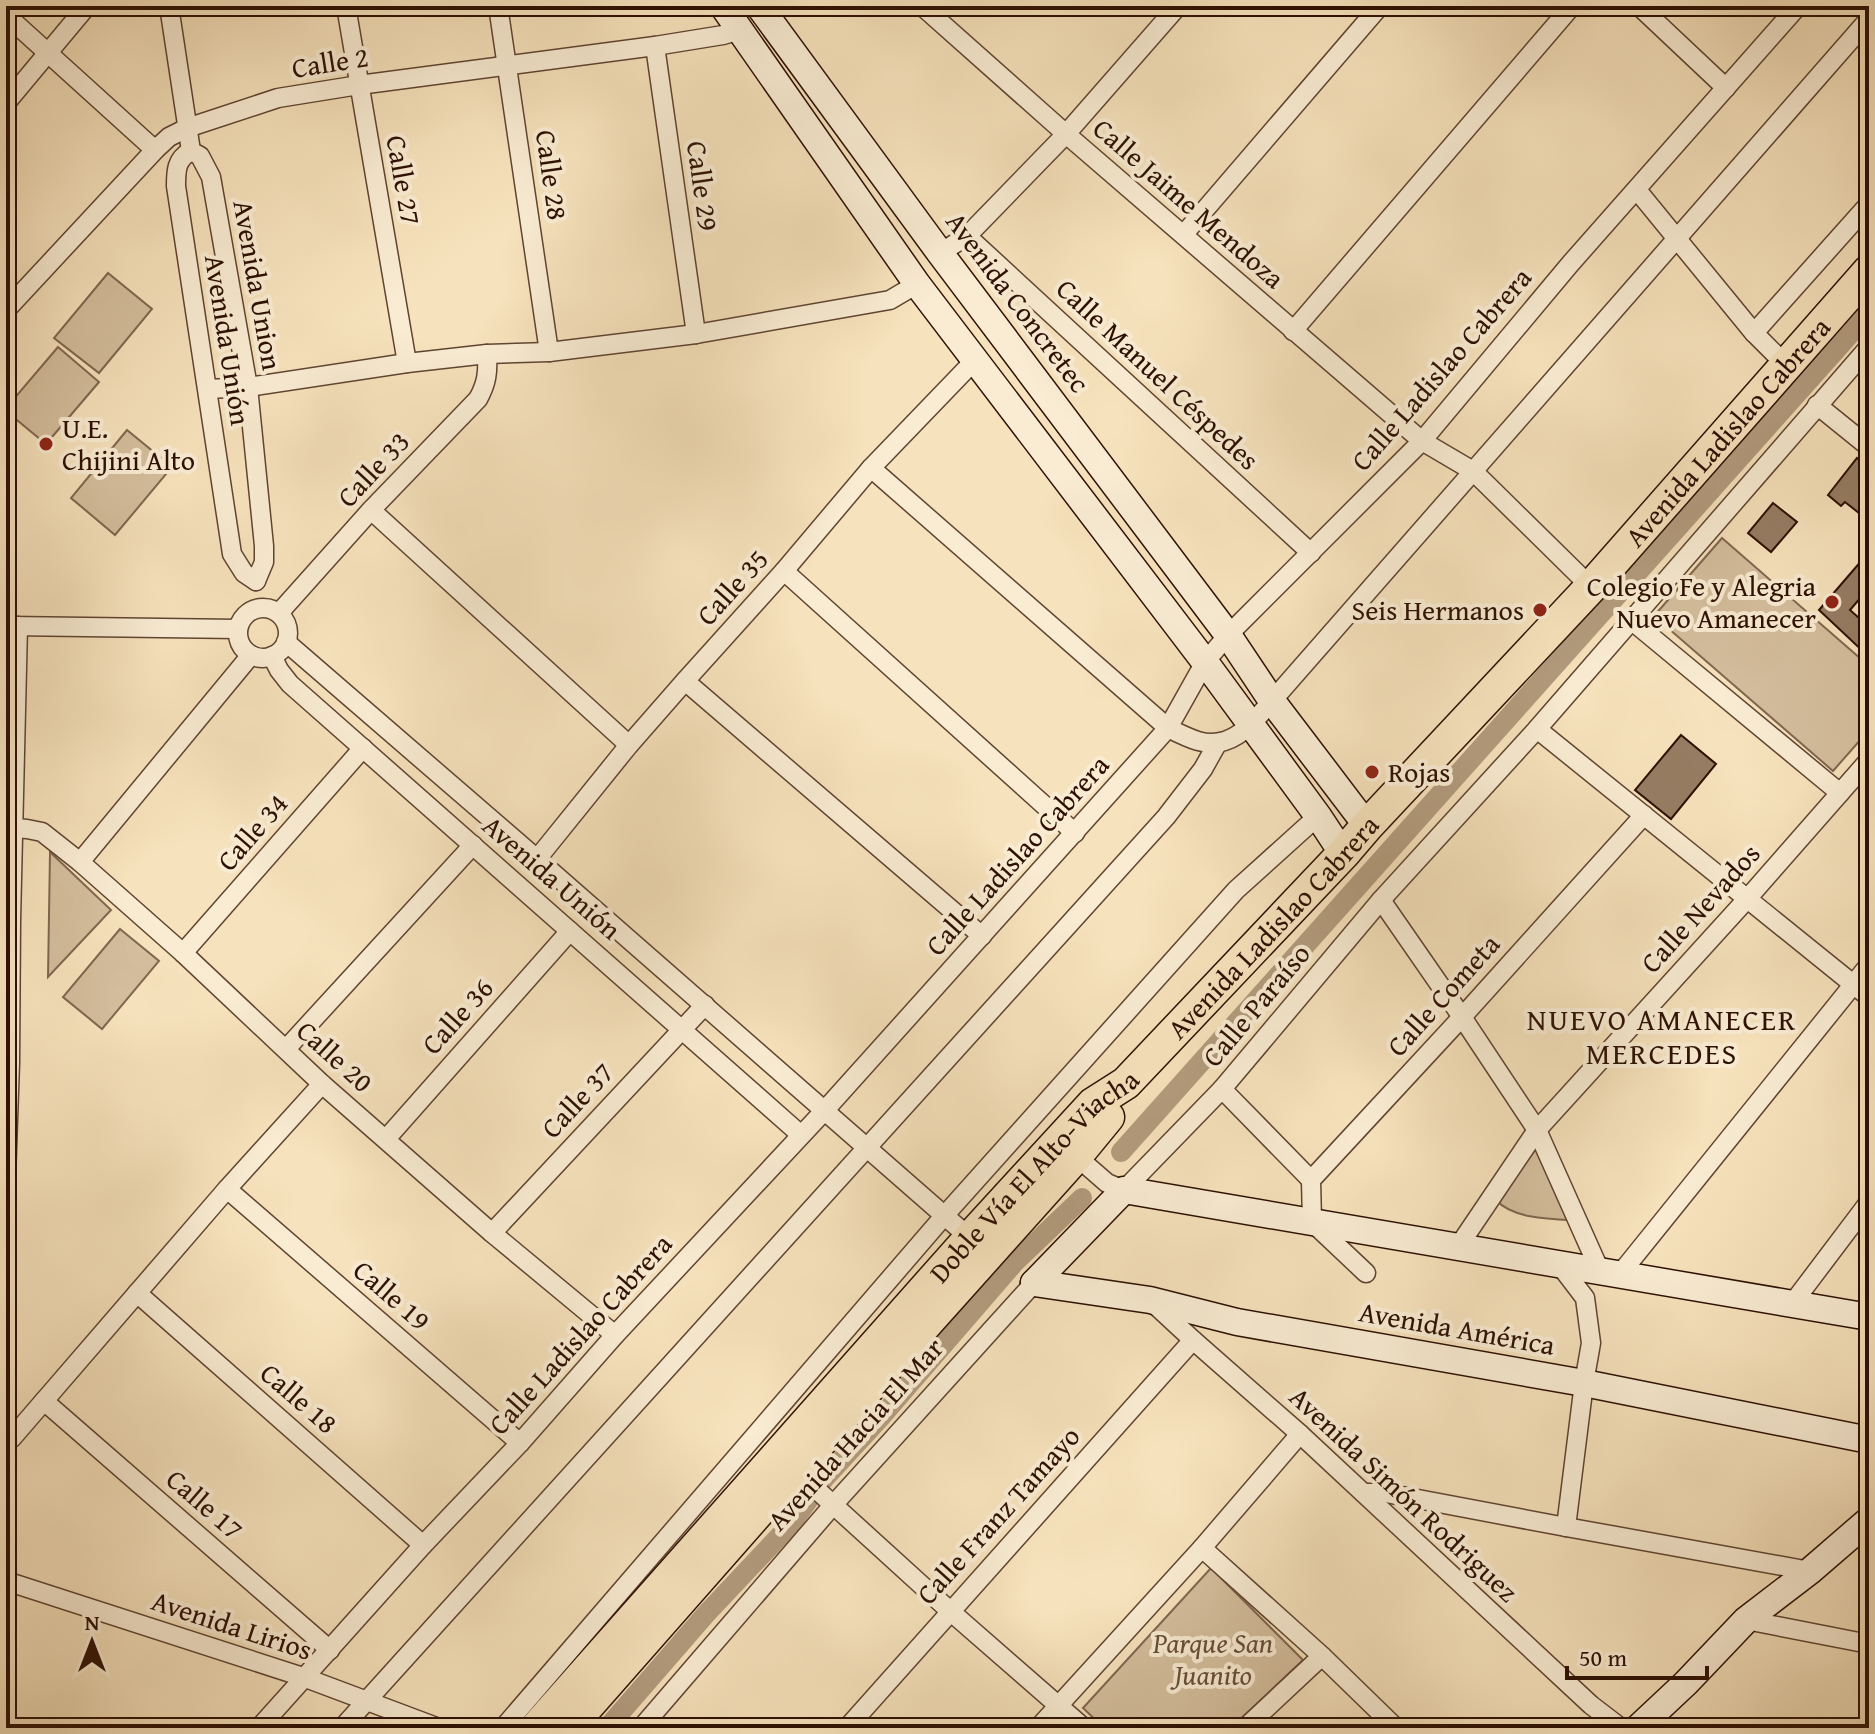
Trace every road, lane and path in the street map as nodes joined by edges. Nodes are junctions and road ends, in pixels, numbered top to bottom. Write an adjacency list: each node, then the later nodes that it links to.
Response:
1 (87, 6): 17 (street)
2 (169, 6): 22 (street, Avenida Union)
3 (346, 6): 19 (street, Calle 27)
4 (498, 6): 18 (street, Calle 28)
5 (723, 6): 15 (street)
6 (759, 6): 31 (street, Avenida Concretec)
7 (922, 6): 23 (street, Calle Jaime Mendoza)
8 (1380, 6): 28 (street)
9 (1572, 6): 35 (street)
10 (1639, 6): 20 (street)
11 (1798, 6): 20 (street, Calle Ladislao Cabrera)
12 (1169, 9): 23 (street)
13 (6, 15): 17 (street)
14 (1869, 19): 30 (street)
15 (740, 30): 16 (street, Calle 2); 33 (street)
16 (655, 46): 18 (street, Calle 2); 37 (street, Calle 29)
17 (48, 54): 21 (street); 24 (street)
18 (507, 65): 19 (street, Calle 2); 39 (street, Calle 28)
19 (359, 85): 22 (street, Calle 2); 42 (street, Calle 27)
20 (1726, 88): 26 (street, Calle Ladislao Cabrera)
21 (6, 103)
22 (187, 128): 24 (street, Calle 2); 25 (street, Avenida Union)
23 (1066, 134): 28 (street, Calle Jaime Mendoza); 29 (street)
24 (155, 150): 34 (street, Calle 2)
25 (191, 151): 44 (street, Avenida Union); 45 (street, Avenida Unión)
26 (1637, 190): 30 (street); 47 (street, Calle Ladislao Cabrera)
27 (1869, 204): 36 (street)
28 (1184, 234): 35 (street, Calle Jaime Mendoza)
29 (967, 236): 31 (street); 52 (street, Calle Manuel Céspedes)
30 (1677, 239): 36 (street); 50 (street)
31 (940, 253): 61 (street, Avenida Concretec)
32 (1869, 271): 43 (highway, Avenida Ladislao Cabrera)
33 (917, 284): 37 (street); 41 (street)
34 (6, 310)
35 (1293, 331): 47 (street, Calle Jaime Mendoza)
36 (1754, 333): 43 (street)
37 (696, 334): 39 (street)
38 (1869, 347): 46 (street, Calle Paraíso)
39 (549, 352): 40 (street)
40 (487, 354): 42 (street); 51 (street, Calle 33)
41 (975, 360): 49 (street, Calle 35); 65 (street)
42 (407, 363): 44 (street)
43 (1785, 364): 55 (highway, Avenida Ladislao Cabrera)
44 (248, 387): 45 (street); 54 (street, Avenida Union)
45 (208, 389): 54 (street, Avenida Unión)
46 (1817, 405): 48 (street); 58 (street, Calle Paraíso)
47 (1422, 441): 50 (street, Calle Jaime Mendoza); 52 (street, Calle Ladislao Cabrera)
48 (1869, 447)
49 (871, 468): 53 (street, Calle 35); 69 (street)
50 (1473, 471): 55 (street, Calle Jaime Mendoza); 67 (street)
51 (371, 510): 57 (street, Calle 33); 72 (street)
52 (1311, 553): 61 (street, Calle Ladislao Cabrera)
53 (784, 571): 66 (street, Calle 35); 81 (street)
54 (256, 581): 56 (street, Avenida Union)
55 (1591, 587): 79 (highway, Avenida Ladislao Cabrera)
56 (259, 608): 57 (street); 60 (street)
57 (279, 613): 62 (street)
58 (1631, 620): 70 (street, Calle Paraíso); 76 (street)
59 (12, 626): 60 (street); 75 (street)
60 (238, 629): 63 (street)
61 (1228, 635): 65 (street, Calle Ladislao Cabrera); 67 (street, Avenida Concretec)
62 (286, 642): 64 (street); 84 (street)
63 (251, 655): 64 (street); 85 (street)
64 (272, 656): 73 (street, Avenida Unión)
65 (1205, 662): 68 (street); 69 (street, Calle Ladislao Cabrera)
66 (685, 681): 72 (street, Calle 35); 90 (street)
67 (1272, 701): 68 (street); 79 (street, Avenida Concretec)
68 (1250, 725): 71 (street); 78 (street)
69 (1168, 728): 71 (street); 81 (street, Calle Ladislao Cabrera)
70 (1537, 729): 77 (street); 87 (street, Calle Paraíso)
71 (1217, 744): 107 (street)
72 (629, 745): 84 (street, Calle 35)
73 (363, 748): 82 (street, Avenida Unión); 91 (street, Calle 34)
74 (1869, 760): 76 (street, Calle Nevados)
75 (11, 782): 80 (street)
76 (1840, 793): 86 (street, Calle Nevados)
77 (1644, 815): 86 (street); 96 (street, Calle Cometa)
78 (1318, 816): 83 (street); 114 (street)
79 (1367, 826): 83 (highway, Avenida Ladislao Cabrera)
80 (14, 828): 85 (street, Calle 20); 88 (street)
81 (1075, 833): 90 (street, Calle Ladislao Cabrera)
82 (473, 845): 89 (street, Avenida Unión); 98 (street)
83 (1343, 854): 100 (highway, Avenida Ladislao Cabrera)
84 (537, 859): 95 (street)
85 (80, 862): 91 (street, Calle 20)
86 (1747, 899): 93 (street); 104 (street, Calle Nevados)
87 (1381, 900): 96 (street); 102 (street, Calle Paraíso)
88 (8, 921): 99 (street)
89 (570, 931): 97 (street, Avenida Unión); 106 (street, Calle 36)
90 (982, 936): 103 (street, Calle Ladislao Cabrera)
91 (183, 953): 98 (street, Calle 20)
92 (1869, 965): 93 (street)
93 (1852, 984): 94 (street); 121 (street)
94 (1869, 997)
95 (705, 1005): 97 (street, Calle 37); 103 (street)
96 (1462, 1017): 104 (street); 110 (street, Calle Cometa)
97 (681, 1029): 105 (street, Avenida Unión); 116 (street, Calle 37)
98 (286, 1049): 101 (street, Calle 20)
99 (8, 1063): 109 (street)
100 (1126, 1083): 108 (highway, Doble Vía El Alto-Viacha); 117 (highway, Doble Vía El Alto-Viacha)
101 (322, 1084): 106 (street, Calle 20); 112 (street)
102 (1222, 1089): 110 (street); 111 (street, Calle Paraíso)
103 (825, 1110): 105 (street, Calle Ladislao Cabrera); 107 (street)
104 (1537, 1130): 118 (street, Calle Nevados); 121 (street)
105 (801, 1135): 127 (street, Calle Ladislao Cabrera)
106 (386, 1139): 116 (street, Calle 20)
107 (866, 1147): 114 (street); 150 (street)
108 (1083, 1162): 111 (street); 135 (highway, Doble Vía El Alto-Viacha)
109 (6, 1177)
110 (1311, 1180): 115 (street)
111 (1116, 1186): 115 (street); 122 (street, Avenida Hacia El Mar)
112 (227, 1189): 123 (street); 134 (street, Calle 19)
113 (1869, 1202): 125 (street)
114 (944, 1216): 117 (street); 155 (street)
115 (1312, 1222): 118 (street); 120 (street)
116 (492, 1233): 127 (street, Calle 20)
117 (970, 1238): 156 (highway, Doble Vía El Alto-Viacha)
118 (1458, 1247): 119 (street)
119 (1559, 1264): 121 (street); 129 (street)
120 (1366, 1273)
121 (1610, 1273): 125 (street)
122 (1034, 1283): 124 (street, Avenida América); 137 (street, Avenida Hacia El Mar)
123 (137, 1293): 130 (street); 140 (street, Calle 18)
124 (1150, 1300): 128 (street, Avenida Simón Rodriguez); 129 (street, Avenida América)
125 (1792, 1304): 126 (street)
126 (1869, 1317)
127 (615, 1335): 134 (street, Calle Ladislao Cabrera)
128 (1193, 1340): 131 (street, Avenida Simón Rodriguez); 144 (street, Calle Franz Tamayo)
129 (1584, 1383): 132 (street, Avenida América); 139 (street)
130 (44, 1401): 133 (street); 147 (street, Calle 17)
131 (1300, 1434): 136 (street, Avenida Simón Rodriguez); 141 (street)
132 (1869, 1440)
133 (6, 1441)
134 (520, 1443): 140 (street, Calle Ladislao Cabrera)
135 (800, 1474): 137 (street); 157 (highway, Doble Vía El Alto-Viacha)
136 (1364, 1493): 139 (street); 164 (street, Avenida Simón Rodriguez)
137 (830, 1500): 144 (street); 158 (street, Avenida Hacia El Mar)
138 (1869, 1520): 142 (street)
139 (1566, 1527): 142 (street)
140 (423, 1545): 147 (street, Calle Ladislao Cabrera)
141 (1202, 1548): 148 (street); 151 (street)
142 (1810, 1571): 145 (street)
143 (10, 1588): 149 (street, Avenida Lirios)
144 (950, 1611): 151 (street); 159 (street, Calle Franz Tamayo)
145 (1746, 1620): 146 (street); 165 (street)
146 (1869, 1644)
147 (330, 1650): 149 (street, Calle Ladislao Cabrera)
148 (1322, 1656): 162 (street); 163 (street)
149 (303, 1677): 150 (street, Avenida Lirios); 152 (street, Calle Ladislao Cabrera)
150 (366, 1700): 153 (street); 154 (street, Avenida Lirios)
151 (1059, 1705): 160 (street); 161 (street)
152 (259, 1728)
153 (342, 1728)
154 (439, 1728)
155 (503, 1728)
156 (536, 1728)
157 (568, 1728)
158 (641, 1728)
159 (847, 1728)
160 (1038, 1728)
161 (1084, 1728)
162 (1245, 1728)
163 (1396, 1728)
164 (1621, 1728)
165 (1638, 1728)

